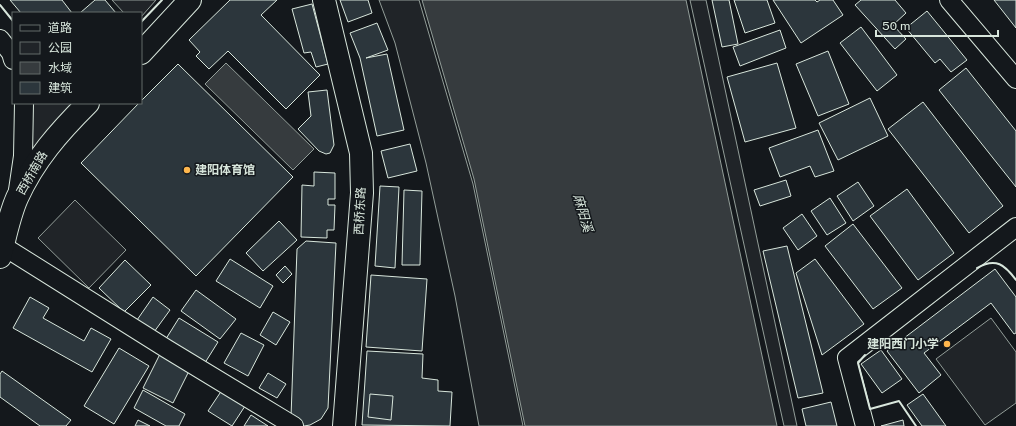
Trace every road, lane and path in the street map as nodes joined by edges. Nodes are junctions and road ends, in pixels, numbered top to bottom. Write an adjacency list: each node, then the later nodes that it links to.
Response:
1 (190, 0): 6 (main road)
2 (324, 0): 15 (main road, 西桥东路)
3 (949, 0): 8 (street)
4 (0, 37): 5 (street); 7 (street)
5 (12, 46)
6 (142, 52)
7 (12, 58)
8 (1016, 79)
9 (24, 104): 11 (street)
10 (87, 104): 11 (main road, 西桥南路)
11 (16, 199): 13 (main road, 西桥南路)
12 (1016, 227): 16 (street)
13 (2, 251): 14 (street)
14 (294, 426)
15 (344, 426)
16 (865, 426)

